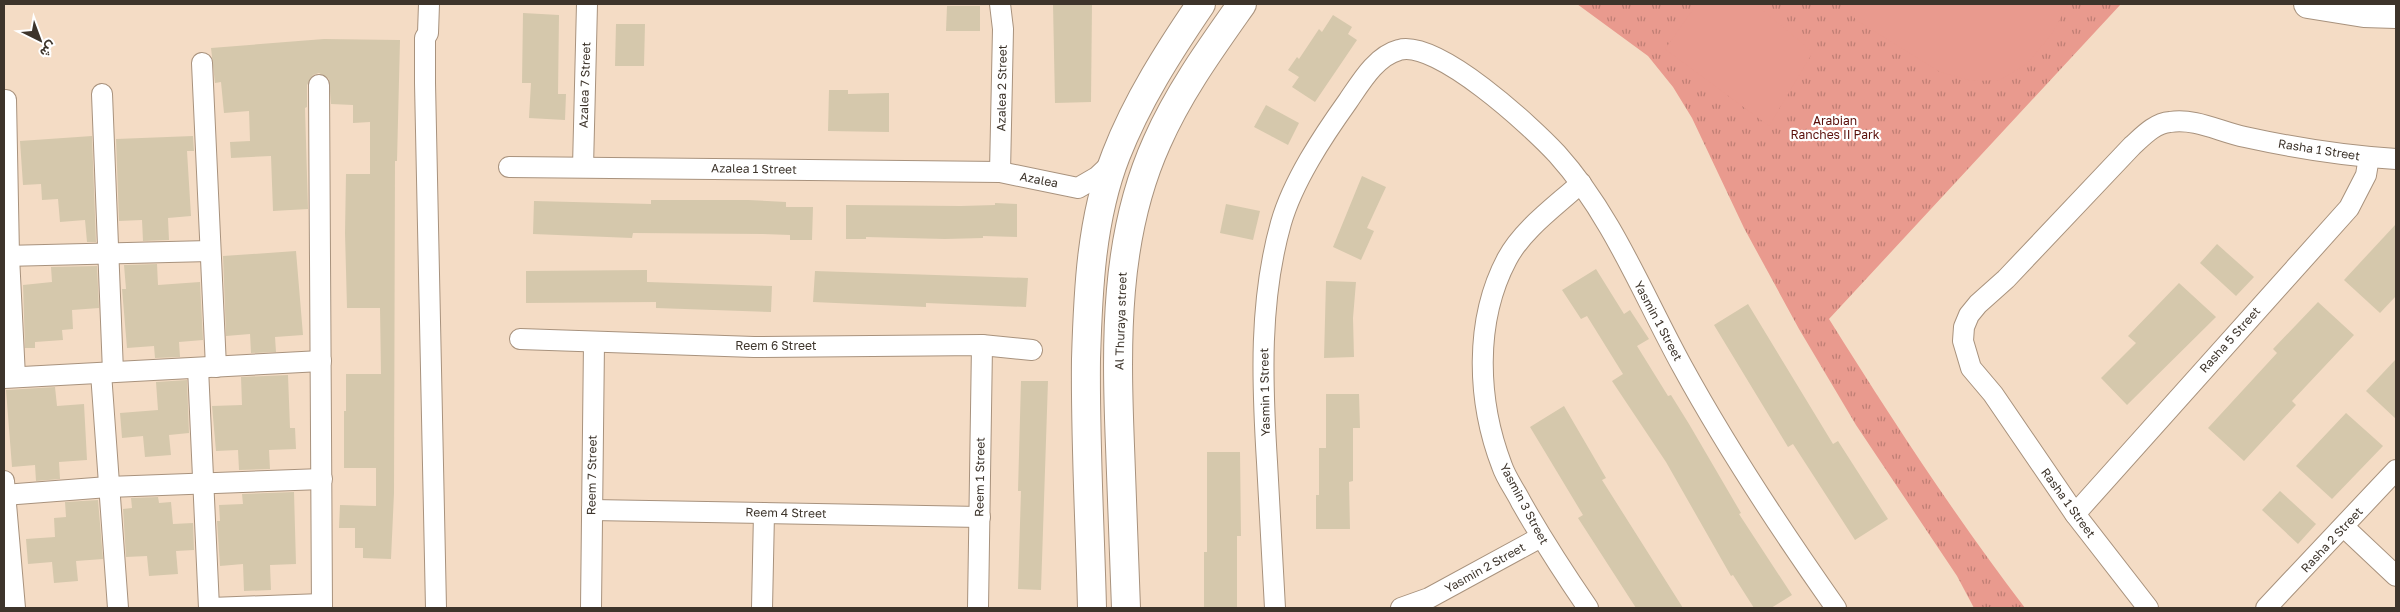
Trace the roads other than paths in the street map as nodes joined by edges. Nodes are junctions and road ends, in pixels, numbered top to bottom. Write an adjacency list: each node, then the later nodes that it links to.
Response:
1 (417, 4): 9 (street)
2 (429, 4): 9 (street)
3 (587, 4): 18 (street, Azalea 7 Street)
4 (1000, 4): 19 (street, Azalea 2 Street)
5 (1201, 4): 16 (street)
6 (1242, 4): 55 (street, Al Thuraya street)
7 (2308, 4): 8 (street)
8 (2396, 14)
9 (425, 38): 50 (street)
10 (202, 63): 23 (street)
11 (319, 85): 30 (street)
12 (102, 94): 24 (street)
13 (6, 100): 25 (street)
14 (2369, 157): 15 (street, Rasha 1 Street); 41 (street, Rasha 5 Street); 41 (street, Rasha 1 Street)
15 (2396, 159)
16 (1114, 161): 21 (street); 22 (street)
17 (509, 167): 18 (street, Azalea 1 Street)
18 (583, 167): 19 (street, Azalea 1 Street)
19 (1000, 172): 21 (street, Azalea)
20 (1581, 183): 44 (street, Yasmin 3 Street); 56 (street, Yasmin 1 Street); 59 (street, Yasmin 1 Street)
21 (1078, 188): 22 (street)
22 (1096, 230): 54 (street)
23 (210, 251): 24 (street); 31 (street)
24 (108, 252): 25 (street); 32 (street)
25 (6, 256): 33 (street)
26 (520, 338): 27 (street, Reem 6 Street)
27 (594, 342): 28 (street, Reem 6 Street); 39 (street, Reem 7 Street)
28 (982, 345): 29 (street, Reem 6 Street); 42 (street, Reem 1 Street)
29 (1032, 350)
30 (321, 361): 31 (street); 35 (street)
31 (207, 367): 32 (street); 36 (street)
32 (107, 372): 33 (street); 37 (street)
33 (9, 378)
34 (2396, 470): 43 (street, Rasha 2 Street)
35 (322, 479): 36 (street); 46 (street)
36 (204, 484): 37 (street); 49 (street)
37 (108, 488): 38 (street); 48 (street)
38 (4, 490): 47 (street)
39 (592, 510): 40 (street, Reem 4 Street); 51 (street, Reem 7 Street)
40 (764, 513): 42 (street, Reem 4 Street); 52 (street)
41 (2075, 514): 60 (street, Rasha 1 Street)
42 (980, 517): 53 (street, Reem 1 Street)
43 (2344, 528): 45 (street); 61 (street, Rasha 2 Street)
44 (1541, 537): 57 (street, Yasmin 2 Street); 58 (street, Yasmin 3 Street)
45 (2396, 576)
46 (322, 606): 49 (street)
47 (15, 608)
48 (118, 608)
49 (210, 608)
50 (436, 608)
51 (591, 608)
52 (762, 608)
53 (978, 608)
54 (1092, 608)
55 (1126, 608)
56 (1275, 608)
57 (1401, 608)
58 (1588, 608)
59 (1836, 608)
60 (2148, 608)
61 (2266, 608)

